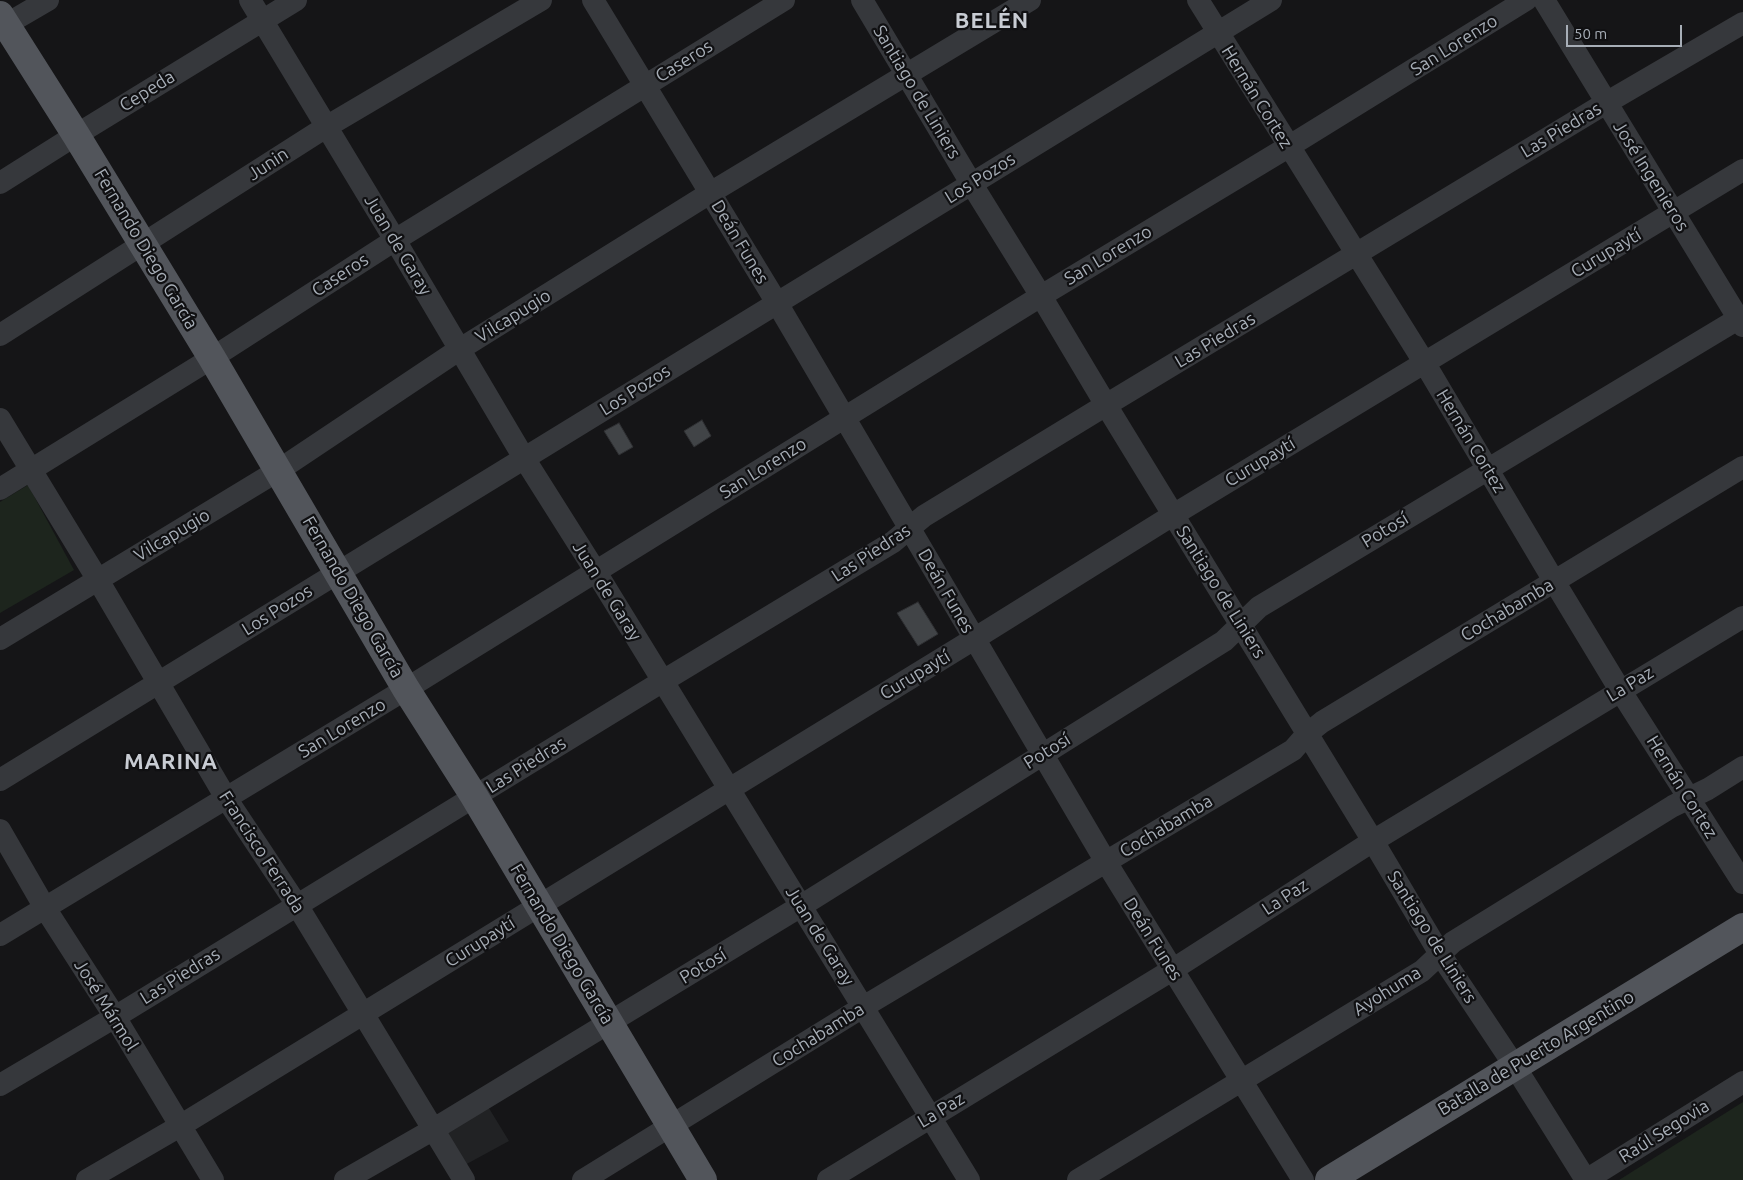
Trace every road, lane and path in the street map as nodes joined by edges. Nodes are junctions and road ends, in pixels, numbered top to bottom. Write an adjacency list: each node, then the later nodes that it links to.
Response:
1 (48, 0): 14 (street)
2 (250, 0): 13 (street, Juan de Garay)
3 (296, 0): 13 (street, Cepeda)
4 (541, 0): 20 (street, Junin)
5 (593, 0): 18 (street, Deán Funes)
6 (784, 0): 18 (street, Caseros)
7 (862, 0): 17 (street, Santiago de Liniers)
8 (1030, 0): 17 (street, Vilcapugio)
9 (1198, 0): 16 (street, Hernán Cortez)
10 (1271, 0): 16 (street, Los Pozos)
11 (1526, 0): 22 (street, San Lorenzo)
12 (1544, 0): 19 (street, José Ingenieros)
13 (262, 20): 20 (street, Juan de Garay); 21 (street, Cepeda)
14 (2, 23): 21 (main road, Fernando Diego García)
15 (1743, 24): 19 (street, Las Piedras)
16 (1218, 32): 22 (street, Hernán Cortez); 25 (street, Los Pozos)
17 (906, 76): 25 (street, Santiago de Liniers); 26 (street, Vilcapugio)
18 (646, 85): 26 (street, Deán Funes); 28 (street, Caseros)
19 (1606, 103): 27 (street, José Ingenieros); 30 (street, Las Piedras)
20 (326, 127): 28 (street, Juan de Garay); 29 (street, Junin)
21 (76, 135): 24 (street, Cepeda); 29 (main road, Fernando Diego García)
22 (1288, 147): 30 (street, Hernán Cortez); 31 (street, San Lorenzo)
23 (1743, 170): 27 (street, Curupaytí)
24 (0, 183)
25 (971, 184): 31 (street, Santiago de Liniers); 32 (street, Los Pozos)
26 (710, 193): 32 (street, Deán Funes); 35 (street, Vilcapugio)
27 (1674, 213): 33 (street, José Ingenieros); 37 (street, Curupaytí)
28 (395, 240): 35 (street, Juan de Garay); 36 (street, Caseros)
29 (143, 244): 34 (street, Junin); 36 (main road, Fernando Diego García)
30 (1356, 255): 37 (street, Hernán Cortez); 38 (street, Las Piedras)
31 (1041, 296): 38 (street, Santiago de Liniers); 39 (street, San Lorenzo)
32 (777, 303): 39 (street, Deán Funes); 41 (street, Los Pozos)
33 (1741, 320): 43 (street, Potosí)
34 (0, 335)
35 (460, 349): 41 (street, Juan de Garay); 45 (street, Vilcapugio)
36 (212, 358): 44 (street, Caseros); 45 (main road, Fernando Diego García)
37 (1424, 362): 43 (street, Hernán Cortez); 47 (street, Curupaytí)
38 (1106, 405): 47 (street, Santiago de Liniers); 48 (street, Las Piedras)
39 (843, 418): 48 (street, Deán Funes); 50 (street, San Lorenzo)
40 (0, 419): 44 (street, Francisco Ferrada)
41 (524, 458): 49 (street, Los Pozos); 50 (street, Juan de Garay)
42 (1743, 467): 52 (street, Cochabamba)
43 (1488, 468): 52 (street, Hernán Cortez); 54 (street, Potosí)
44 (31, 470): 46 (street, Caseros); 51 (street, Francisco Ferrada)
45 (279, 470): 49 (main road, Fernando Diego García); 51 (street, Vilcapugio)
46 (0, 489)
47 (1174, 514): 54 (street, Santiago de Liniers); 56 (street, Curupaytí)
48 (910, 529): 56 (street, Deán Funes); 57 (street, Las Piedras)
49 (339, 572): 58 (street, Los Pozos); 59 (main road, Fernando Diego García)
50 (596, 572): 57 (street, Juan de Garay); 59 (street, San Lorenzo)
51 (98, 580): 55 (street, Vilcapugio); 58 (street, Francisco Ferrada)
52 (1554, 581): 60 (street, Hernán Cortez); 61 (street, Cochabamba)
53 (1743, 617): 60 (street, La Paz)
54 (1242, 625): 61 (street, Santiago de Liniers); 62 (street, Potosí)
55 (0, 639)
56 (974, 639): 62 (street, Deán Funes); 65 (street, Curupaytí)
57 (662, 681): 65 (street, Juan de Garay); 66 (street, Las Piedras)
58 (158, 683): 64 (street, Los Pozos); 67 (street, Francisco Ferrada)
59 (406, 689): 66 (main road, Fernando Diego García); 67 (street, San Lorenzo)
60 (1620, 690): 68 (street, Hernán Cortez); 70 (street, La Paz)
61 (1307, 734): 70 (street, Santiago de Liniers); 71 (street, Cochabamba)
62 (1042, 755): 71 (street, Deán Funes); 75 (street, Potosí)
63 (1743, 767): 68 (street, Ayohuma)
64 (0, 780)
65 (729, 789): 74 (street, Curupaytí); 75 (street, Juan de Garay)
66 (474, 796): 73 (street, Las Piedras); 74 (main road, Fernando Diego García)
67 (226, 798): 73 (street, Francisco Ferrada); 76 (street, San Lorenzo)
68 (1689, 798): 72 (street, Hernán Cortez); 79 (street, Ayohuma)
69 (0, 830): 76 (street, José Mármol)
70 (1373, 841): 79 (street, Santiago de Liniers); 80 (street, La Paz)
71 (1106, 862): 80 (street, Deán Funes); 81 (street, Cochabamba)
72 (1743, 883)
73 (297, 905): 82 (street, Francisco Ferrada); 83 (street, Las Piedras)
74 (539, 906): 82 (street, Curupaytí); 84 (main road, Fernando Diego García)
75 (801, 906): 81 (street, Juan de Garay); 84 (street, Potosí)
76 (45, 908): 78 (street, San Lorenzo); 83 (street, José Mármol)
77 (1743, 927): 85 (main road, Batalla de Puerto Argentino)
78 (0, 935)
79 (1440, 954): 85 (street, Santiago de Liniers); 86 (street, Ayohuma)
80 (1172, 970): 86 (street, Deán Funes); 89 (street, La Paz)
81 (863, 1007): 89 (street, Juan de Garay); 91 (street, Cochabamba)
82 (363, 1014): 90 (street, Curupaytí); 92 (street, Francisco Ferrada)
83 (115, 1017): 88 (street, Las Piedras); 90 (street, José Mármol)
84 (609, 1023): 91 (main road, Fernando Diego García); 92 (street, Potosí)
85 (1514, 1066): 103 (main road, Batalla de Puerto Argentino); 104 (street, Santiago de Liniers)
86 (1240, 1080): 101 (street, Ayohuma); 102 (street, Deán Funes)
87 (1743, 1082): 104 (street, Raúl Segovia)
88 (0, 1085)
89 (931, 1116): 99 (street, La Paz); 100 (street, Juan de Garay)
90 (180, 1126): 93 (street, Curupaytí); 94 (street, José Mármol)
91 (670, 1127): 97 (street, Cochabamba); 98 (main road, Fernando Diego García)
92 (434, 1130): 95 (street, Potosí); 96 (street, Francisco Ferrada)
93 (87, 1180)
94 (213, 1180)
95 (345, 1180)
96 (464, 1180)
97 (583, 1180)
98 (703, 1180)
99 (828, 1180)
100 (969, 1180)
101 (1078, 1180)
102 (1303, 1180)
103 (1329, 1180)
104 (1586, 1180)

